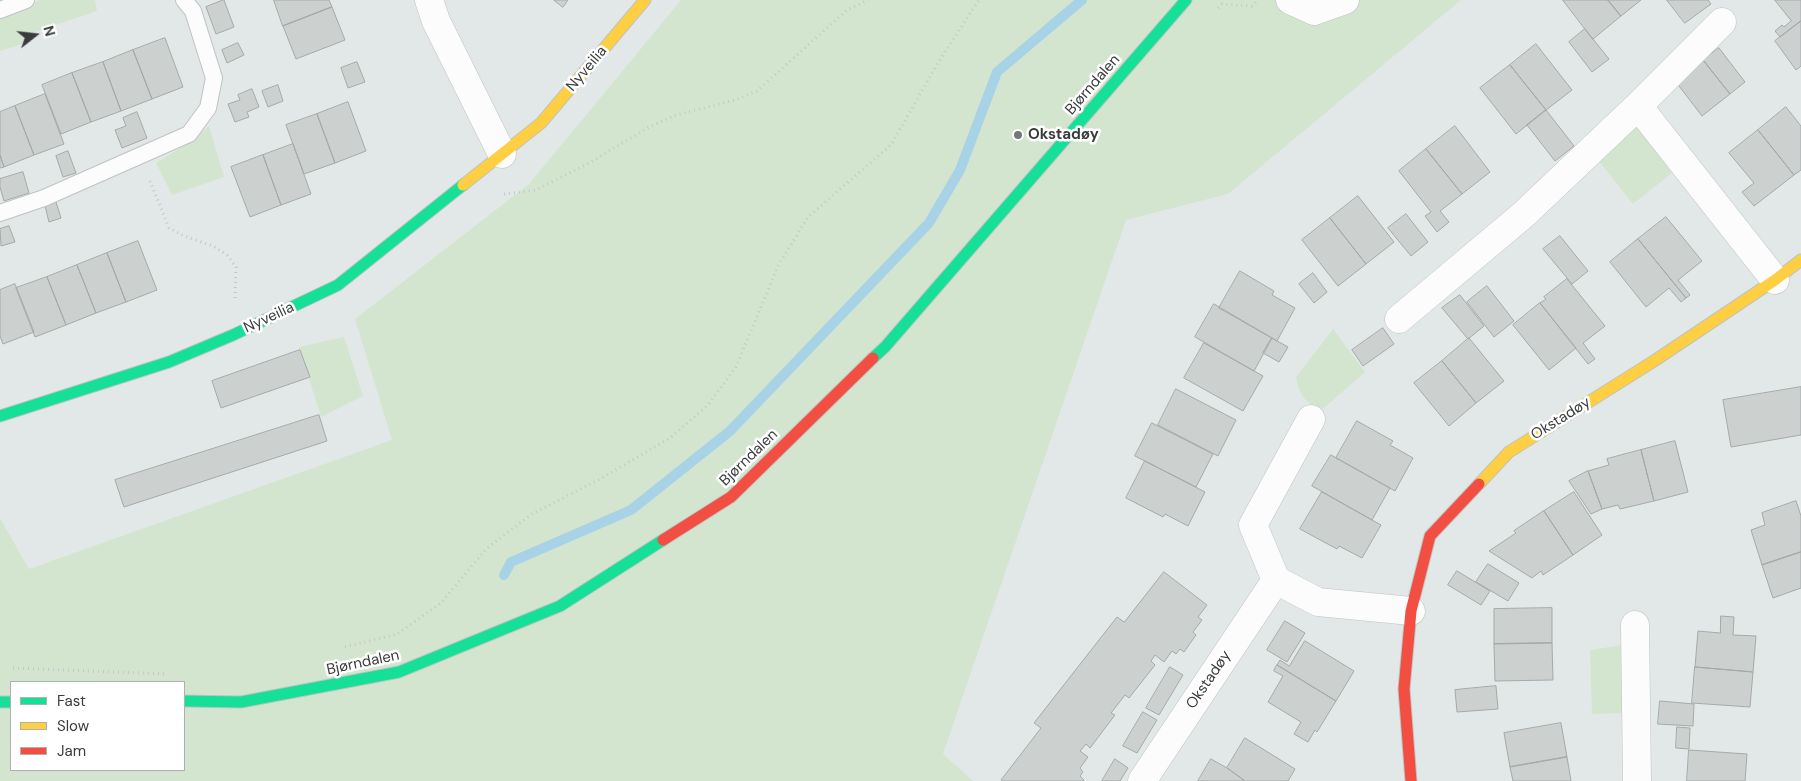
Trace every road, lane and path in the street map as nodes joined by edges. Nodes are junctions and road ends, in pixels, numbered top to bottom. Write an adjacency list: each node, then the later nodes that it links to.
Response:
1 (26, 0): 11 (lane)
2 (184, 0): 14 (lane)
3 (429, 0): 15 (street)
4 (645, 0): 15 (street, Nyveilia)
5 (868, 0): 16 (path)
6 (979, 0): 27 (path)
7 (1258, 0): 10 (path)
8 (1290, 0): 9 (street)
9 (1345, 0)
10 (1186, 1): 30 (street, Bjørndalen)
11 (0, 10)
12 (1722, 22): 13 (street)
13 (1638, 106): 19 (street); 20 (street)
14 (141, 154): 17 (lane); 21 (path)
15 (502, 154): 16 (street, Nyveilia)
16 (456, 190): 21 (street, Nyveilia)
17 (0, 213)
18 (1801, 260): 19 (street, Okstadøy)
19 (1775, 280): 25 (street, Okstadøy)
20 (1399, 319)
21 (233, 335): 22 (street, Nyveilia)
22 (0, 416)
23 (1311, 419): 24 (street)
24 (1276, 580): 25 (street); 31 (street, Okstadøy)
25 (1411, 611): 32 (street, Okstadøy)
26 (1635, 625): 33 (street)
27 (340, 648)
28 (10, 668): 29 (path)
29 (176, 674)
30 (185, 702)
31 (1142, 781)
32 (1411, 781)
33 (1638, 781)

